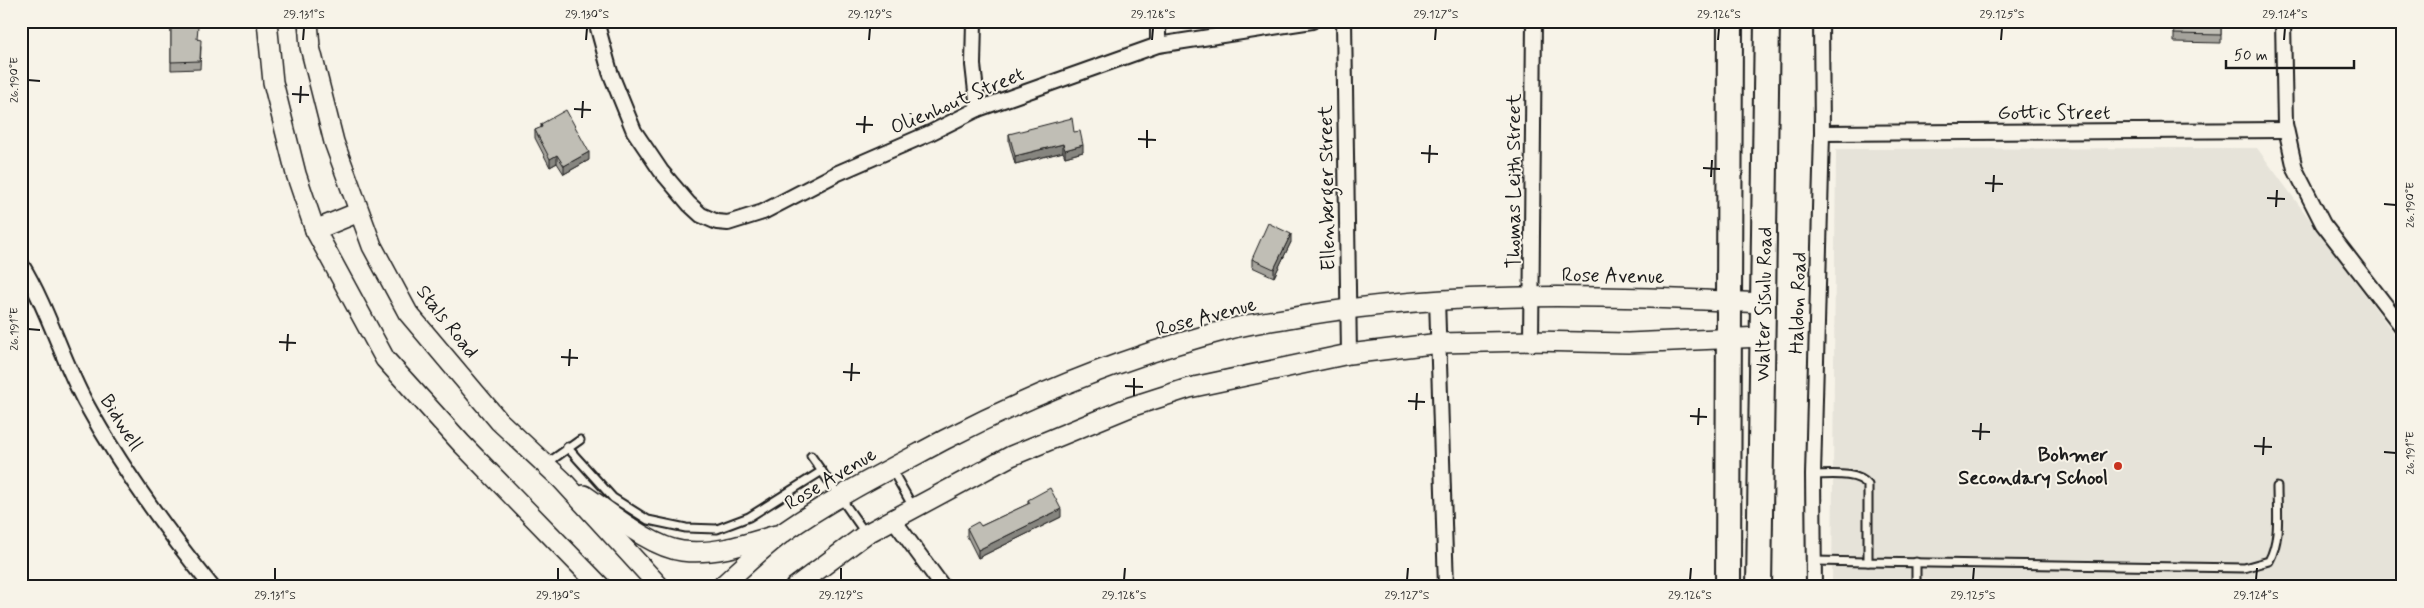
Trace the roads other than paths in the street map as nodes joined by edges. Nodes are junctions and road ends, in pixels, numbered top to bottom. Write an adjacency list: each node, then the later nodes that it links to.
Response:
1 (267, 21): 20 (street)
2 (308, 21): 19 (street, Stals Road)
3 (596, 21): 14 (street, Olienhout Street)
4 (974, 21): 14 (street)
5 (1158, 21): 13 (street)
6 (1312, 21): 13 (street, Olienhout Street)
7 (1344, 21): 26 (street, Ellenberger Street)
8 (1534, 21): 22 (street, Thomas Leith Street)
9 (1730, 21): 15 (highway, Walter Sisulu Road)
10 (1767, 21): 16 (highway, Walter Sisulu Road)
11 (1821, 21): 18 (street, Haldon Road)
12 (2283, 21): 17 (street)
13 (1158, 45): 14 (street, Olienhout Street)
14 (978, 109)
15 (1730, 127): 16 (highway); 24 (highway, Walter Sisulu Road)
16 (1766, 128): 25 (highway, Walter Sisulu Road)
17 (2286, 130): 18 (street, Gottic Street); 27 (street)
18 (1822, 133): 39 (street, Haldon Road)
19 (359, 212): 20 (street); 36 (street, Stals Road)
20 (315, 230): 47 (street)
21 (21, 264): 52 (street, Bidwell)
22 (1532, 295): 23 (street, Rose Avenue); 24 (street, Rose Avenue); 30 (street, Thomas Leith Street)
23 (1437, 299): 26 (street, Rose Avenue); 31 (street)
24 (1729, 300): 25 (street, Rose Avenue); 29 (highway, Walter Sisulu Road)
25 (1763, 303): 28 (highway, Walter Sisulu Road)
26 (1347, 308): 32 (street, Ellenberger Street); 37 (street, Rose Avenue)
27 (2403, 328)
28 (1762, 337): 29 (street); 60 (highway, Walter Sisulu Road)
29 (1728, 339): 30 (street); 59 (highway, Walter Sisulu Road)
30 (1531, 341): 31 (street)
31 (1440, 343): 32 (street); 58 (street)
32 (1349, 354): 43 (street)
33 (580, 440): 34 (lane)
34 (567, 447): 36 (lane); 38 (lane)
35 (811, 456): 38 (lane)
36 (545, 465): 40 (street, Stals Road)
37 (891, 468): 42 (street, Rose Avenue); 43 (lane)
38 (822, 472): 42 (lane)
39 (1813, 475): 48 (street, Haldon Road); 49 (lane)
40 (562, 480): 45 (street); 55 (street, Stals Road)
41 (2277, 487): 50 (lane)
42 (840, 497): 45 (street, Rose Avenue); 46 (lane)
43 (913, 507): 44 (street)
44 (893, 519): 46 (street); 57 (street)
45 (782, 533): 56 (street, Rose Avenue)
46 (866, 534): 51 (street)
47 (566, 550): 53 (street); 54 (street)
48 (1814, 561): 49 (lane); 61 (street, Haldon Road)
49 (1868, 562): 50 (lane)
50 (1916, 562): 62 (lane)
51 (797, 586)
52 (212, 587)
53 (582, 587)
54 (601, 587)
55 (660, 587)
56 (721, 587)
57 (943, 587)
58 (1446, 587)
59 (1728, 587)
60 (1759, 587)
61 (1814, 587)
62 (1916, 587)

